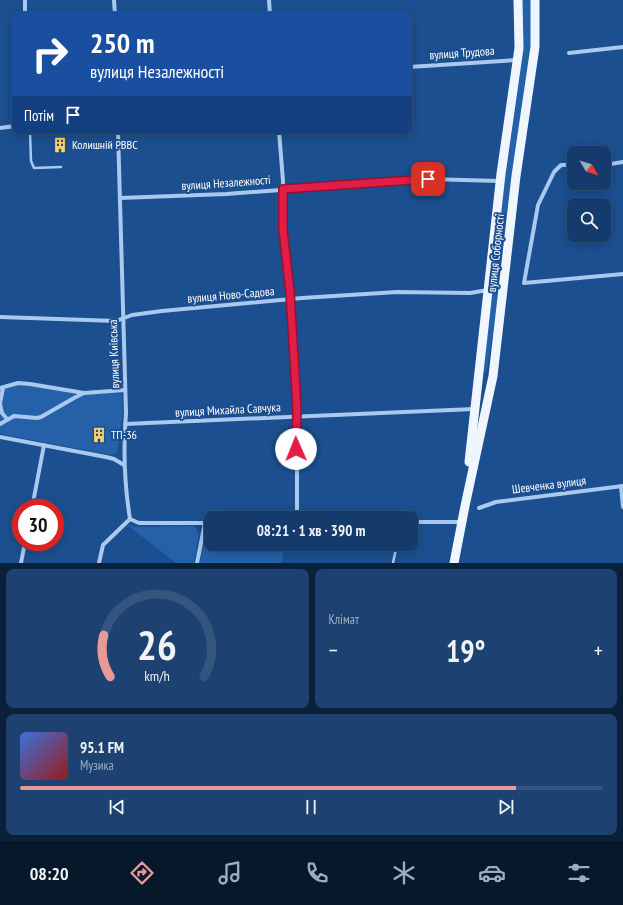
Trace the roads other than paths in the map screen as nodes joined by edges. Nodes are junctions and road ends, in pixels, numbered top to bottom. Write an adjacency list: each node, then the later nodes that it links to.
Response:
1 (25, 0): 6 (street)
2 (114, 0): 7 (street)
3 (269, 0): 8 (street)
4 (518, 0): 11 (main road, вулиця Соборності)
5 (535, 0): 44 (main road, вулиця Соборності)
6 (25, 12)
7 (115, 12)
8 (270, 12)
9 (623, 47): 10 (street)
10 (569, 53)
11 (517, 60): 12 (street, вулиця Трудова); 22 (main road, вулиця Соборності)
12 (412, 66)
13 (12, 126): 14 (street)
14 (0, 128)
15 (30, 134): 21 (lane)
16 (118, 134): 24 (street, вулиця Київська)
17 (279, 134): 23 (street)
18 (623, 162): 19 (street)
19 (611, 163)
20 (567, 165): 25 (street)
21 (61, 167)
22 (500, 181): 23 (street, вулиця Незалежності); 26 (main road, вулиця Соборності)
23 (283, 189): 24 (street, вулиця Незалежності); 27 (street)
24 (120, 198): 29 (street, вулиця Київська)
25 (623, 274)
26 (488, 290): 27 (street, вулиця Ново-Садова); 34 (main road, вулиця Соборності)
27 (290, 299): 29 (street, вулиця Ново-Садова); 35 (street)
28 (0, 317): 29 (street, вулиця Ново-Садова)
29 (124, 319): 31 (street, вулиця Київська)
30 (1, 388): 32 (street); 33 (street)
31 (126, 390): 32 (street); 38 (street, вулиця Київська)
32 (84, 393): 36 (street)
33 (0, 404): 36 (street)
34 (474, 409): 35 (street, вулиця Михайла Савчука); 44 (main road, вулиця Соборності)
35 (296, 417): 38 (street, вулиця Михайла Савчука); 47 (street)
36 (7, 419): 37 (street)
37 (0, 424)
38 (125, 424): 41 (street, вулиця Київська)
39 (0, 437): 40 (street)
40 (44, 445): 41 (street); 43 (street)
41 (124, 465): 48 (street, вулиця Київська)
42 (622, 486): 45 (street); 46 (street, Шевченка вулиця)
43 (34, 499)
44 (465, 506): 50 (main road, вулиця Соборності)
45 (623, 507)
46 (479, 508)
47 (297, 511)
48 (130, 519): 51 (street); 55 (street)
49 (418, 522): 50 (street)
50 (462, 522): 58 (main road, вулиця Соборності)
51 (204, 523): 56 (street)
52 (23, 551): 54 (street)
53 (396, 551): 57 (lane)
54 (21, 563)
55 (99, 563)
56 (197, 563)
57 (393, 563)
58 (454, 563)

